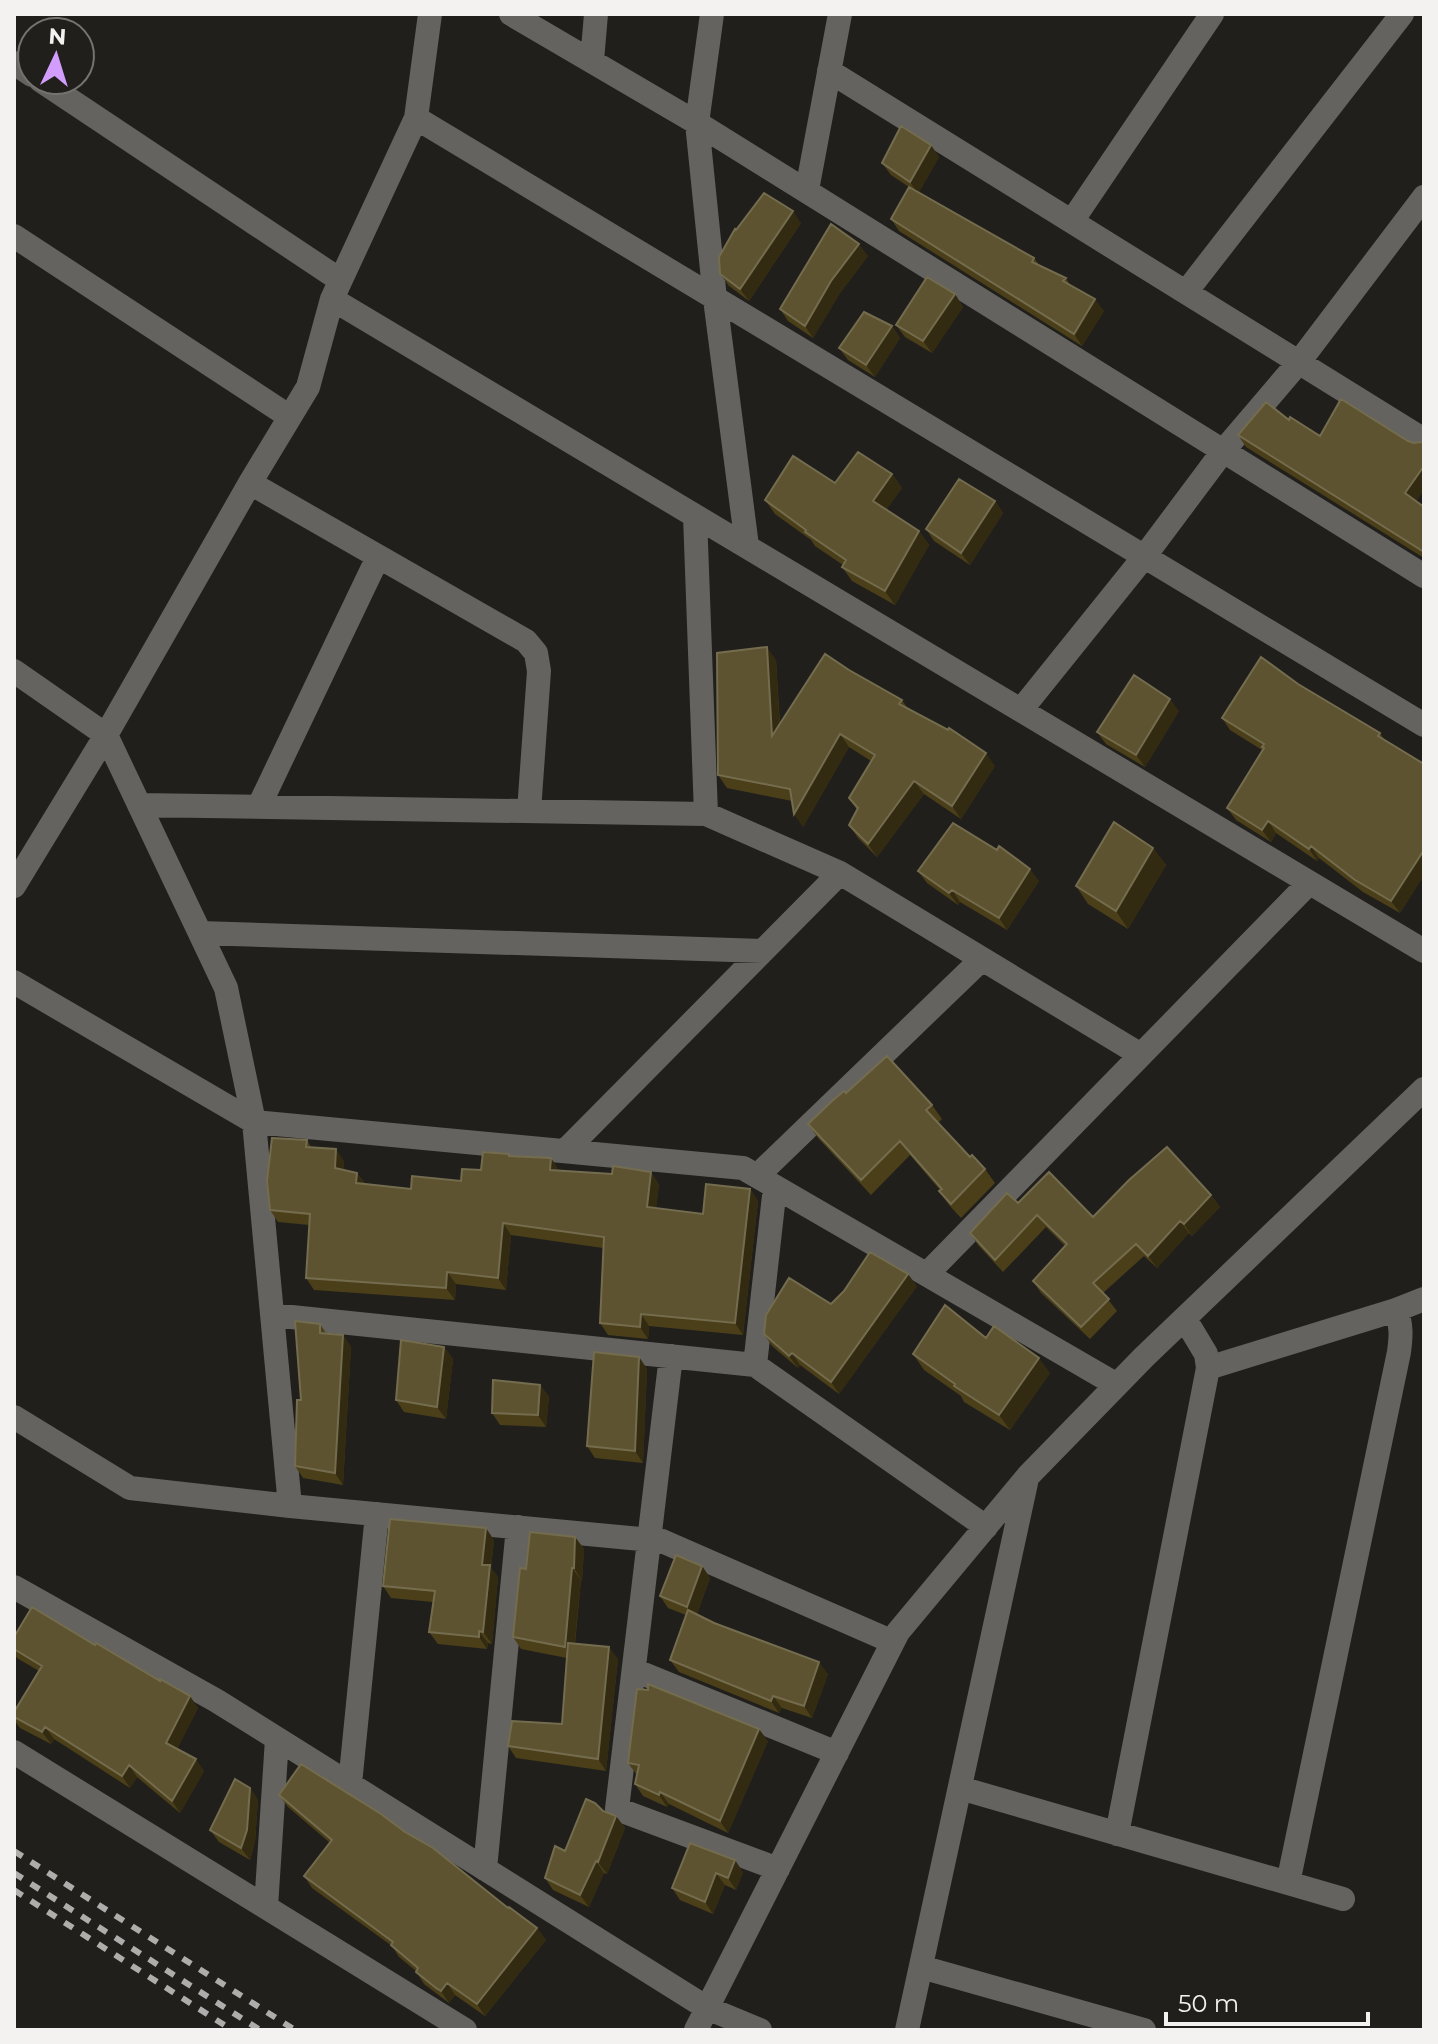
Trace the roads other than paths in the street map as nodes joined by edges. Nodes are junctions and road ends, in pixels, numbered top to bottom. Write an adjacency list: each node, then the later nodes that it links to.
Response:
1 (430, 14): 11 (street)
2 (511, 14): 8 (street)
3 (596, 14): 8 (street)
4 (712, 14): 12 (street)
5 (840, 14): 9 (street)
6 (1212, 14): 15 (street)
7 (1402, 14): 18 (street)
8 (592, 61): 12 (street)
9 (829, 71): 13 (street); 15 (street)
10 (63, 96): 17 (street)
11 (416, 118): 17 (street); 19 (street)
12 (697, 123): 13 (street); 19 (street)
13 (807, 190): 23 (street)
14 (1424, 197): 20 (street)
15 (1072, 221): 18 (street)
16 (14, 236): 21 (street)
17 (336, 290): 21 (street); 25 (street)
18 (1186, 292): 20 (street)
19 (715, 299): 26 (street); 28 (street)
20 (1299, 362): 22 (street); 23 (street)
21 (290, 417): 24 (street)
22 (1424, 440)
23 (1224, 450): 28 (street); 29 (street)
24 (250, 483): 27 (street); 33 (street)
25 (695, 516): 26 (street); 37 (street)
26 (747, 546): 31 (street)
27 (378, 557): 35 (street); 36 (street)
28 (1144, 557): 31 (street); 32 (street)
29 (1424, 576)
30 (14, 671): 33 (street)
31 (1021, 710): 39 (street)
32 (1424, 725)
33 (106, 735): 34 (street); 40 (street)
34 (139, 805): 35 (street); 41 (street)
35 (259, 806): 36 (street)
36 (529, 811): 37 (street)
37 (706, 814): 38 (street)
38 (840, 873): 42 (street); 44 (street)
39 (1309, 883): 43 (street); 46 (street)
40 (14, 886)
41 (200, 933): 42 (street); 48 (street)
42 (763, 951): 49 (street)
43 (1424, 951)
44 (982, 959): 46 (street); 50 (street)
45 (14, 982): 48 (street)
46 (1141, 1055): 51 (street)
47 (1424, 1089): 55 (street)
48 (254, 1122): 49 (street); 54 (street)
49 (565, 1151): 50 (street)
50 (766, 1181): 51 (street); 57 (street)
51 (927, 1274): 59 (street)
52 (1424, 1299): 53 (street)
53 (1396, 1310): 58 (street); 78 (street)
54 (272, 1315): 56 (street); 62 (street)
55 (1185, 1319): 58 (street); 59 (street)
56 (671, 1356): 57 (street); 66 (street)
57 (755, 1365): 65 (street)
58 (1208, 1368): 75 (street)
59 (1117, 1385): 61 (street)
60 (14, 1417): 62 (street)
61 (1028, 1476): 65 (street); 74 (street)
62 (290, 1506): 63 (street)
63 (377, 1514): 64 (street); 73 (street)
64 (518, 1527): 66 (street); 76 (street)
65 (986, 1527): 68 (street)
66 (650, 1540): 68 (street); 69 (street)
67 (14, 1587): 70 (street)
68 (893, 1642): 72 (street)
69 (634, 1670): 72 (street); 77 (street)
70 (277, 1739): 73 (street); 80 (street)
71 (14, 1752): 80 (street)
72 (837, 1753): 77 (street)
73 (350, 1784): 76 (street)
74 (960, 1788): 75 (street); 81 (street)
75 (1117, 1834): 78 (street)
76 (485, 1869): 82 (street)
77 (778, 1869): 82 (street)
78 (1288, 1883): 79 (street)
79 (1343, 1899)
80 (266, 1907): 83 (street)
81 (921, 1967): 86 (street); 87 (street)
82 (707, 2008): 84 (street); 85 (street)
83 (465, 2030)
84 (696, 2030)
85 (760, 2030)
86 (907, 2030)
87 (1144, 2030)

